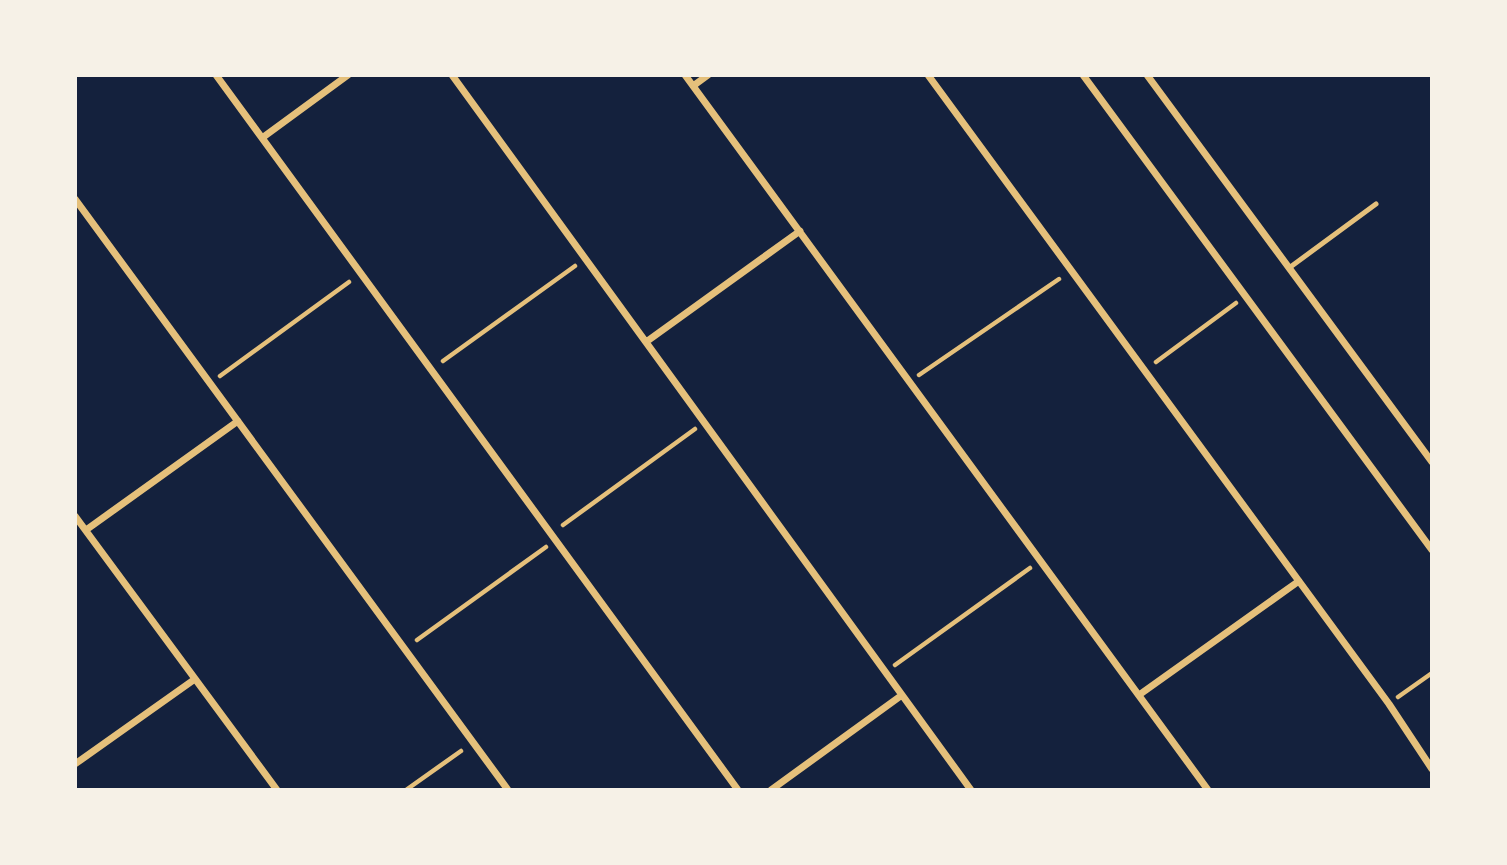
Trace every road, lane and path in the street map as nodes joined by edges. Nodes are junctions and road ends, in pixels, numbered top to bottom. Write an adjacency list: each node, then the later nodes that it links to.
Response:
1 (216, 75): 10 (street)
2 (348, 75): 10 (street)
3 (452, 75): 14 (street)
4 (685, 75): 9 (street)
5 (708, 75): 9 (street)
6 (928, 75): 16 (street)
7 (1083, 75): 18 (street)
8 (1147, 75): 15 (street)
9 (693, 86): 13 (street)
10 (262, 138): 17 (street)
11 (75, 198): 23 (street)
12 (1376, 204): 15 (lane)
13 (800, 231): 19 (street); 22 (street)
14 (585, 258): 19 (street); 20 (path)
15 (1289, 268): 26 (street)
16 (1071, 270): 21 (street); 22 (path)
17 (361, 274): 20 (street); 23 (path)
18 (1245, 296): 21 (path); 30 (street)
19 (646, 342): 25 (street)
20 (431, 370): 29 (street)
21 (1144, 370): 32 (street)
22 (910, 382): 31 (street)
23 (210, 383): 24 (street)
24 (238, 421): 28 (street); 33 (street)
25 (704, 422): 29 (path); 34 (street)
26 (1432, 462)
27 (75, 516): 28 (street)
28 (86, 530): 36 (street)
29 (553, 537): 33 (path); 46 (street)
30 (1432, 550)
31 (1040, 561): 34 (path); 38 (street)
32 (1299, 581): 38 (street); 39 (street)
33 (405, 649): 40 (street)
34 (886, 672): 37 (street)
35 (1432, 673): 39 (path)
36 (195, 679): 41 (street); 43 (street)
37 (902, 695): 47 (street); 48 (street)
38 (1139, 695): 49 (street)
39 (1389, 704): 42 (street)
40 (473, 742): 44 (path); 45 (street)
41 (75, 764)
42 (1432, 769)
43 (277, 790)
44 (406, 790)
45 (508, 790)
46 (738, 790)
47 (771, 790)
48 (971, 790)
49 (1208, 790)

